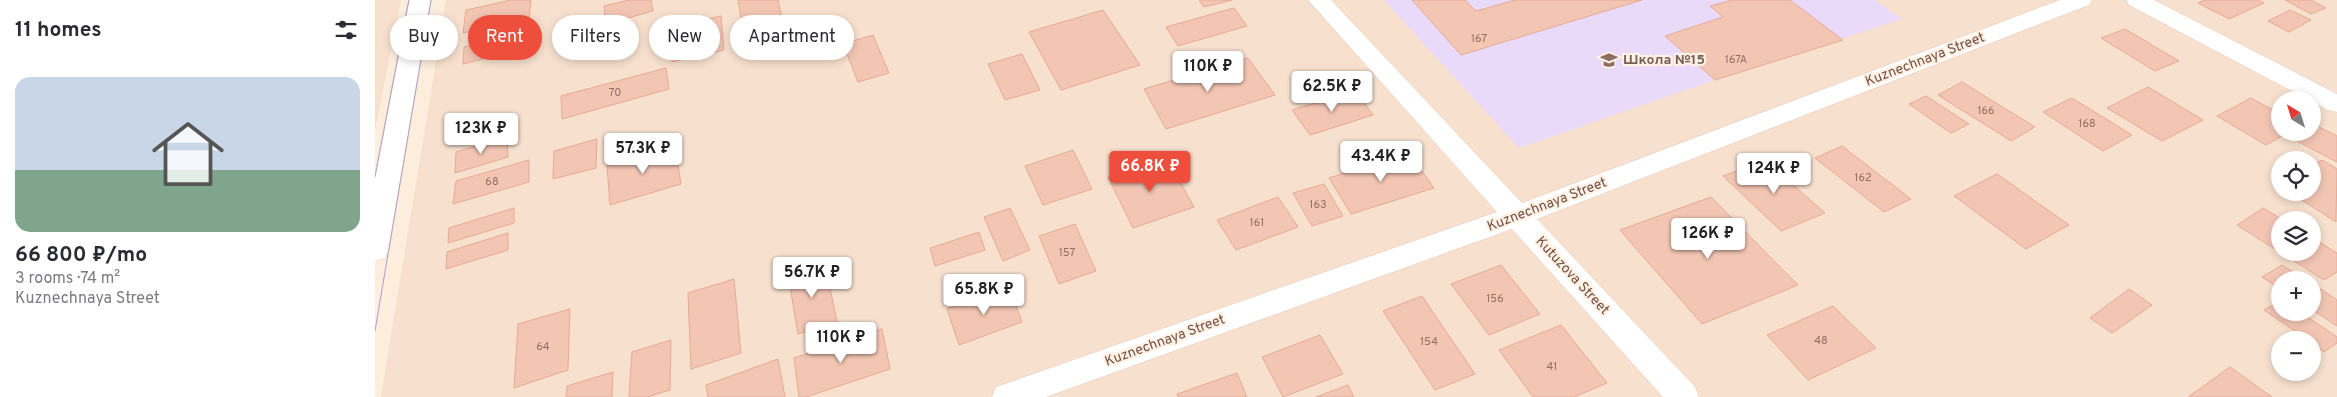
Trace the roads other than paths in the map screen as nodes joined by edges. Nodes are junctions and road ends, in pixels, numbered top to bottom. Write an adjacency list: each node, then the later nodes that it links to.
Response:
1 (420, 0): 7 (street)
2 (1319, 0): 6 (street, Kutuzova Street)
3 (2081, 0): 6 (street, Kuznechnaya Street)
4 (2137, 0): 5 (street)
5 (2337, 104)
6 (1517, 216): 8 (street, Kuznechnaya Street); 9 (street, Kutuzova Street)
7 (375, 250)
8 (1008, 397)
9 (1683, 397)

